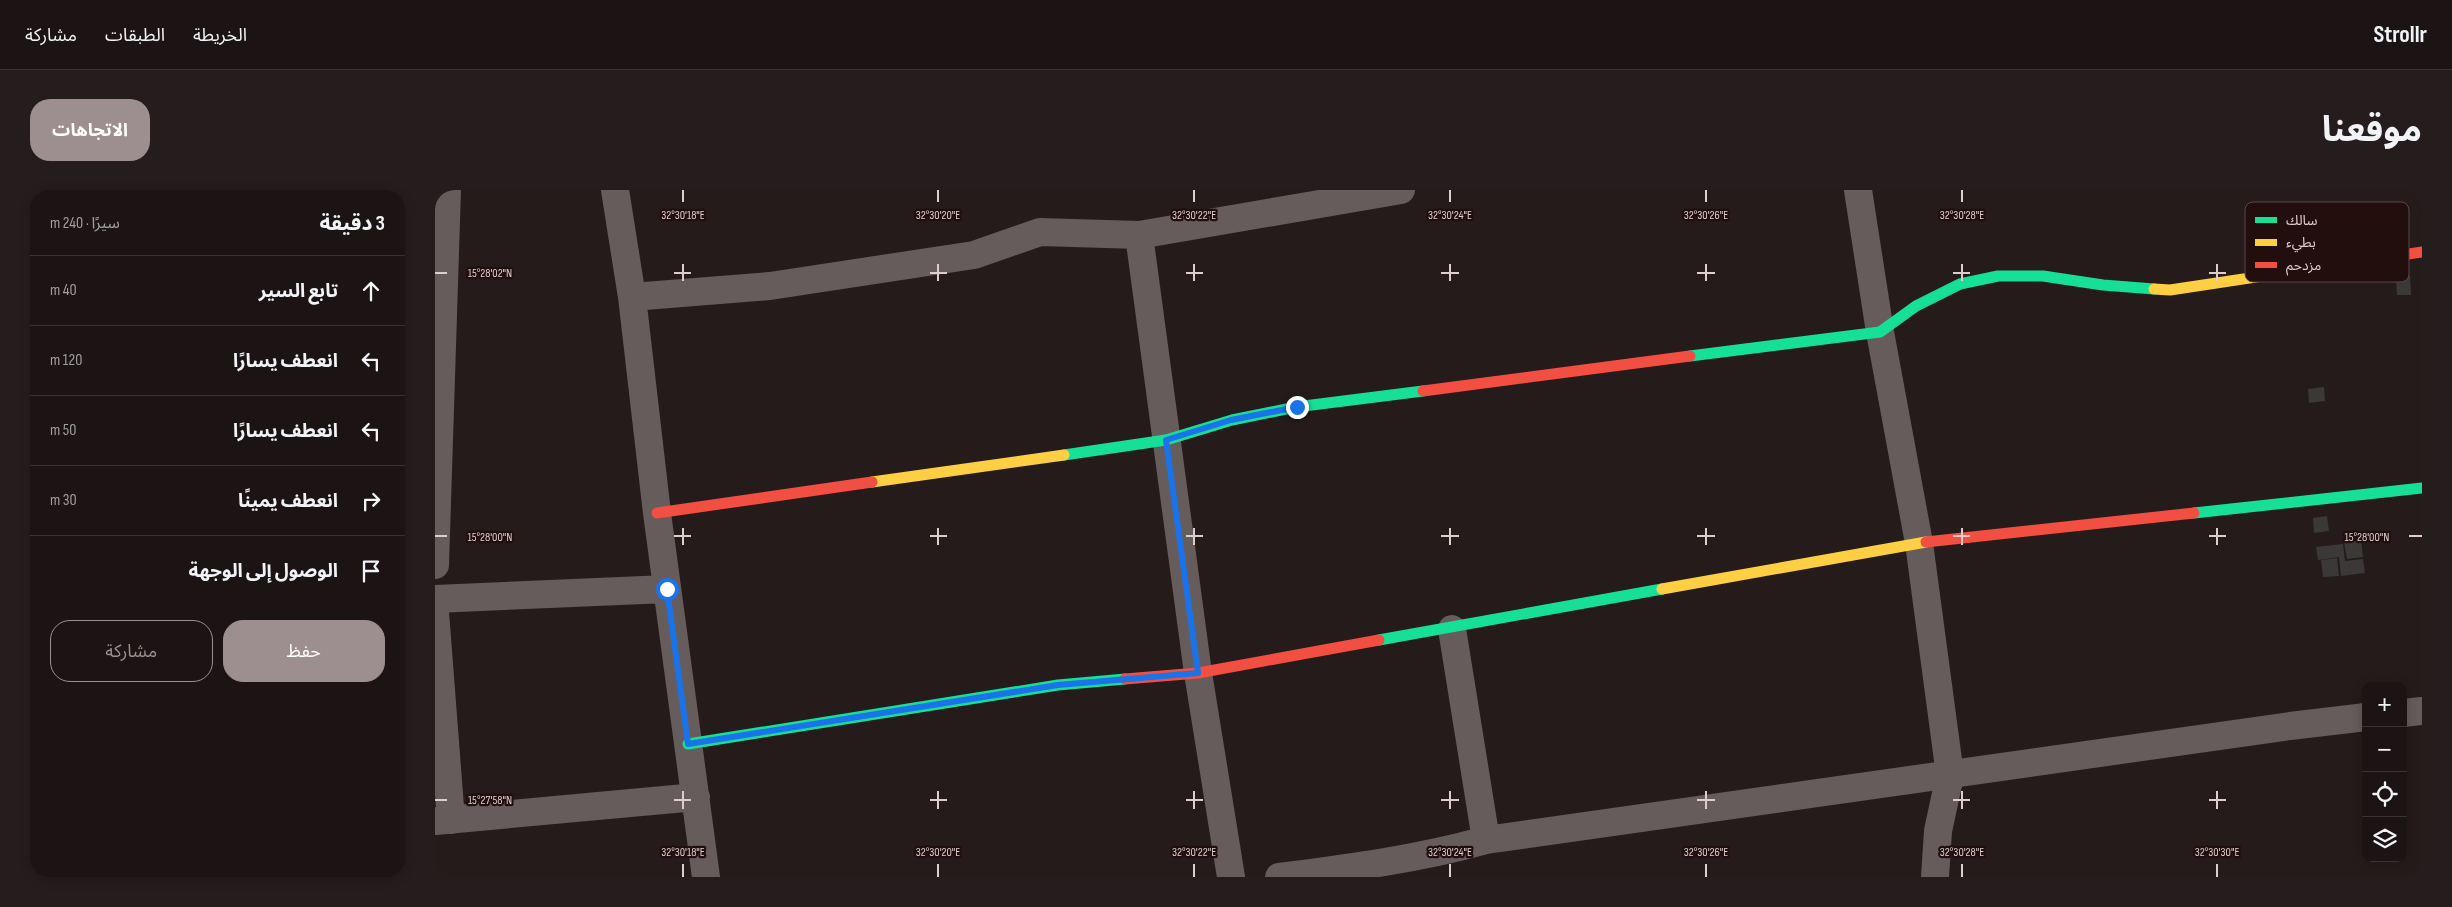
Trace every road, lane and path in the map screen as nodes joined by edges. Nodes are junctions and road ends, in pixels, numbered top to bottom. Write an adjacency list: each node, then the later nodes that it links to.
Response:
1 (447, 190): 15 (street)
2 (615, 190): 9 (street)
3 (1858, 190): 10 (street)
4 (1385, 191): 5 (street)
5 (1139, 235): 9 (street); 11 (street)
6 (2422, 252): 7 (street)
7 (2409, 254)
8 (2245, 279): 10 (street)
9 (632, 297): 13 (street)
10 (1880, 332): 11 (street); 14 (street)
11 (1166, 440): 13 (street); 20 (street)
12 (2422, 488): 14 (street)
13 (657, 513): 16 (street)
14 (1919, 543): 19 (street); 25 (street)
15 (435, 565)
16 (667, 589): 17 (street); 24 (street)
17 (435, 599)
18 (435, 612): 27 (street)
19 (1452, 629): 20 (street); 28 (street)
20 (1198, 673): 24 (street); 30 (street)
21 (2422, 711): 22 (street)
22 (2407, 713)
23 (2362, 718): 25 (street)
24 (688, 744): 26 (street)
25 (1950, 774): 28 (street); 32 (street)
26 (696, 797): 27 (street); 29 (street)
27 (443, 820)
28 (1486, 840): 31 (street)
29 (706, 877)
30 (1231, 877)
31 (1279, 877)
32 (1935, 877)

